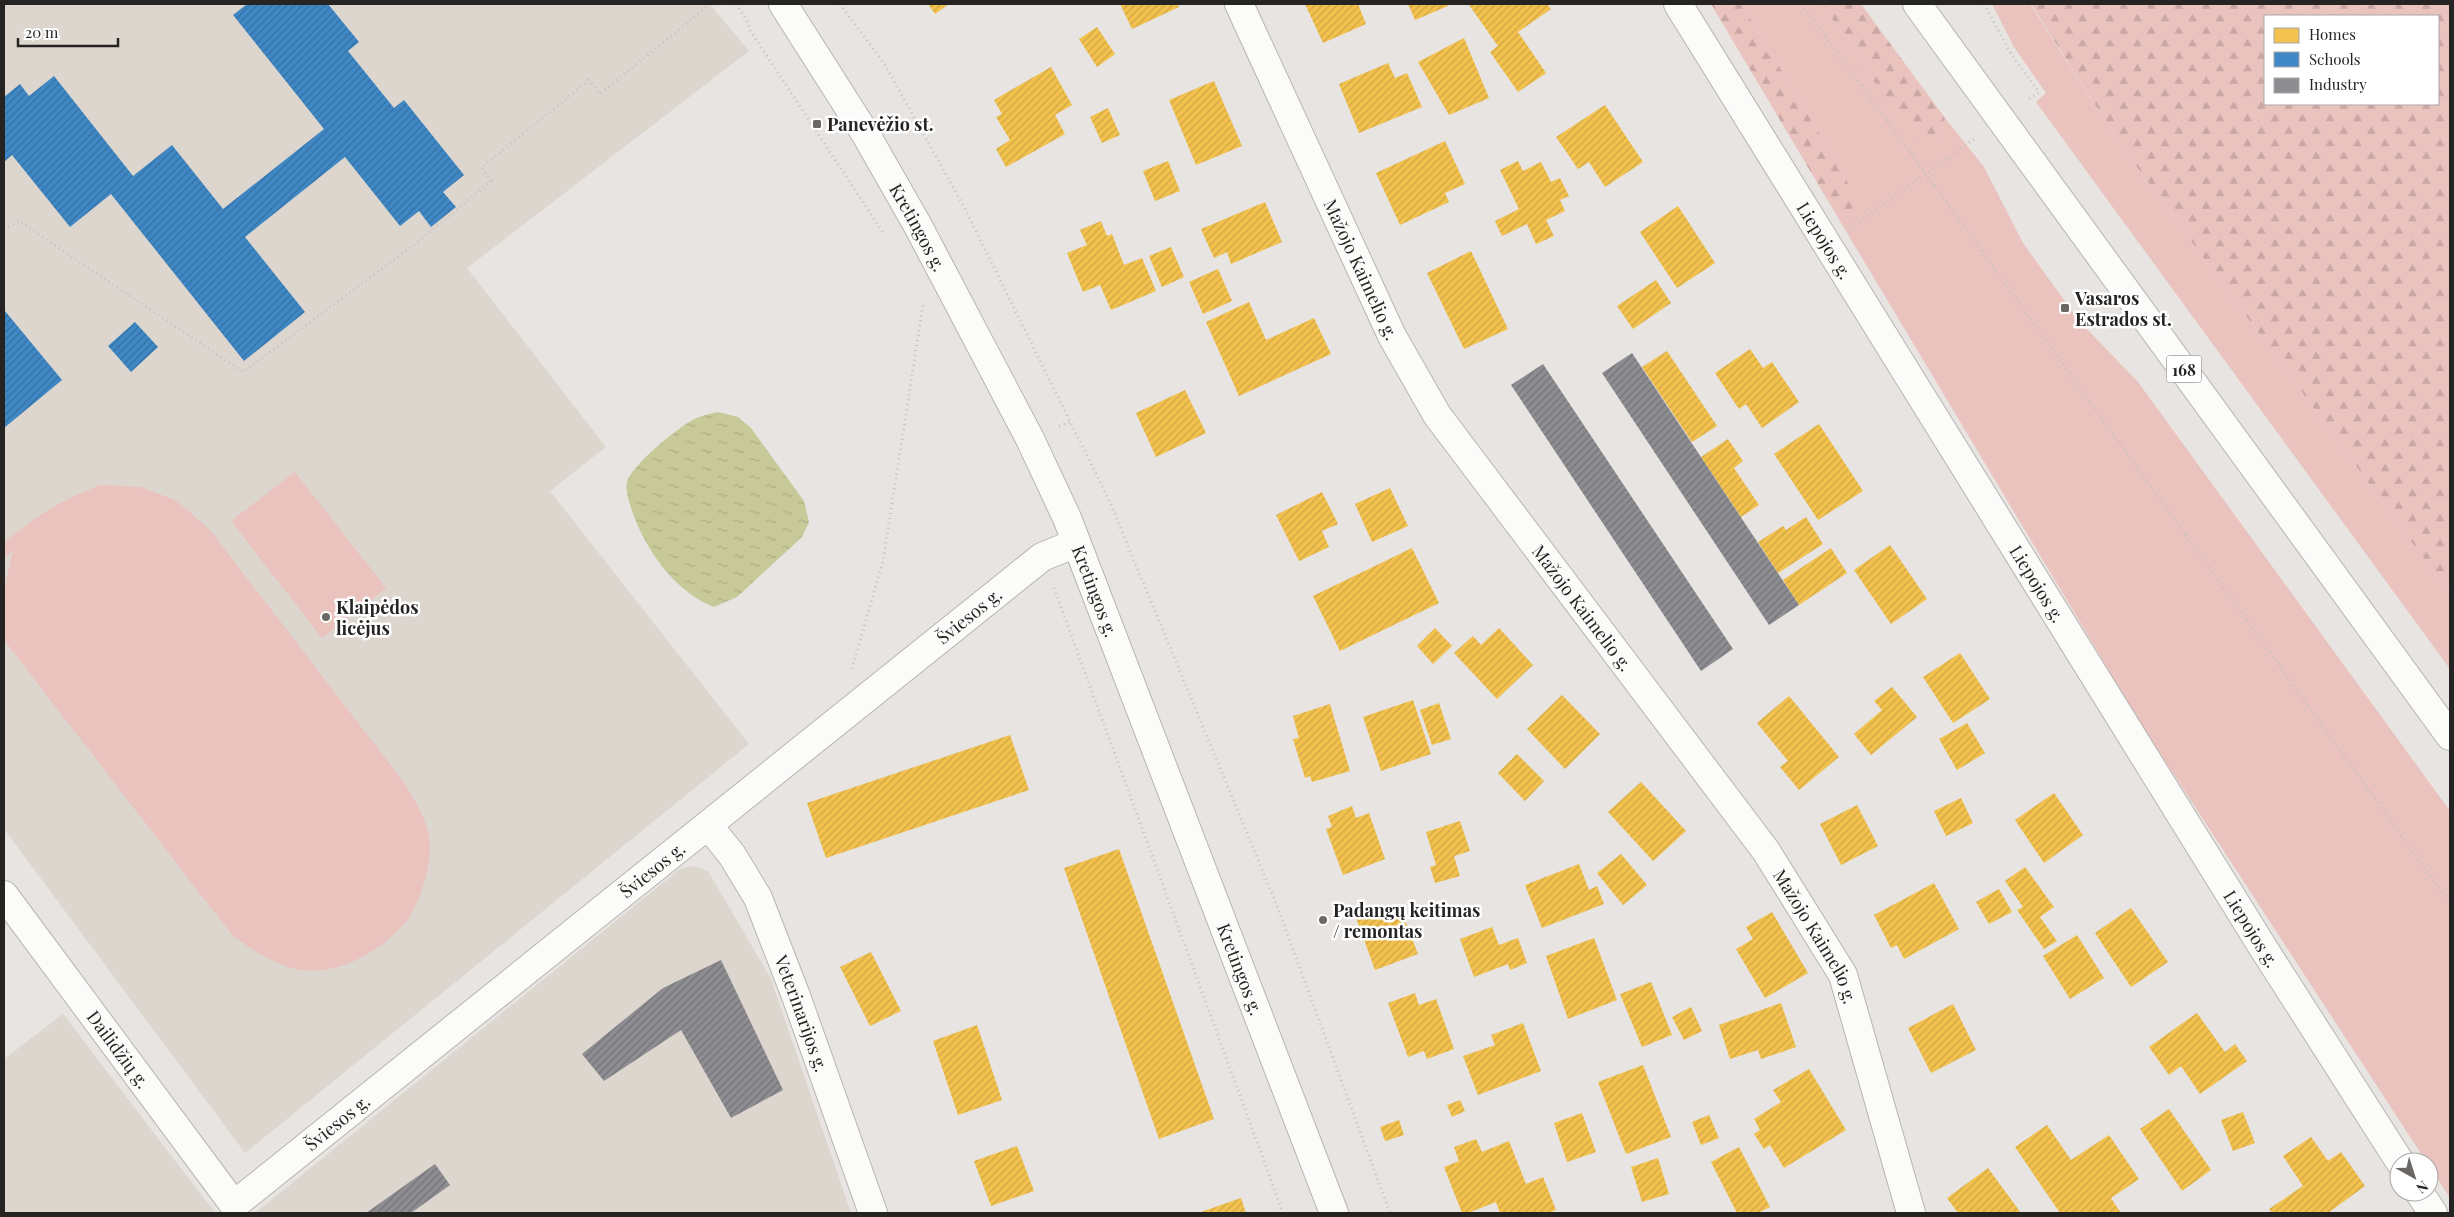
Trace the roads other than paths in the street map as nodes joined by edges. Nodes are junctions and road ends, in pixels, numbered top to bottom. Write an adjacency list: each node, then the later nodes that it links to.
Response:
1 (783, 4): 5 (street, Kretingos g.)
2 (1239, 4): 14 (street, Mažojo Kaimelio g.)
3 (1678, 4): 9 (street, Liepojos g.)
4 (1917, 4): 6 (street, 168)
5 (1076, 543): 7 (street, Šviesos g.); 13 (street, Kretingos g.)
6 (2450, 736)
7 (708, 825): 11 (street, Šviesos g.); 12 (street, Veterinarijos g.)
8 (4, 895): 11 (street, Dailidžių g.)
9 (2394, 1152)
10 (2426, 1202): 15 (street)
11 (234, 1204)
12 (873, 1213)
13 (1334, 1213)
14 (1911, 1213)
15 (2433, 1213)

